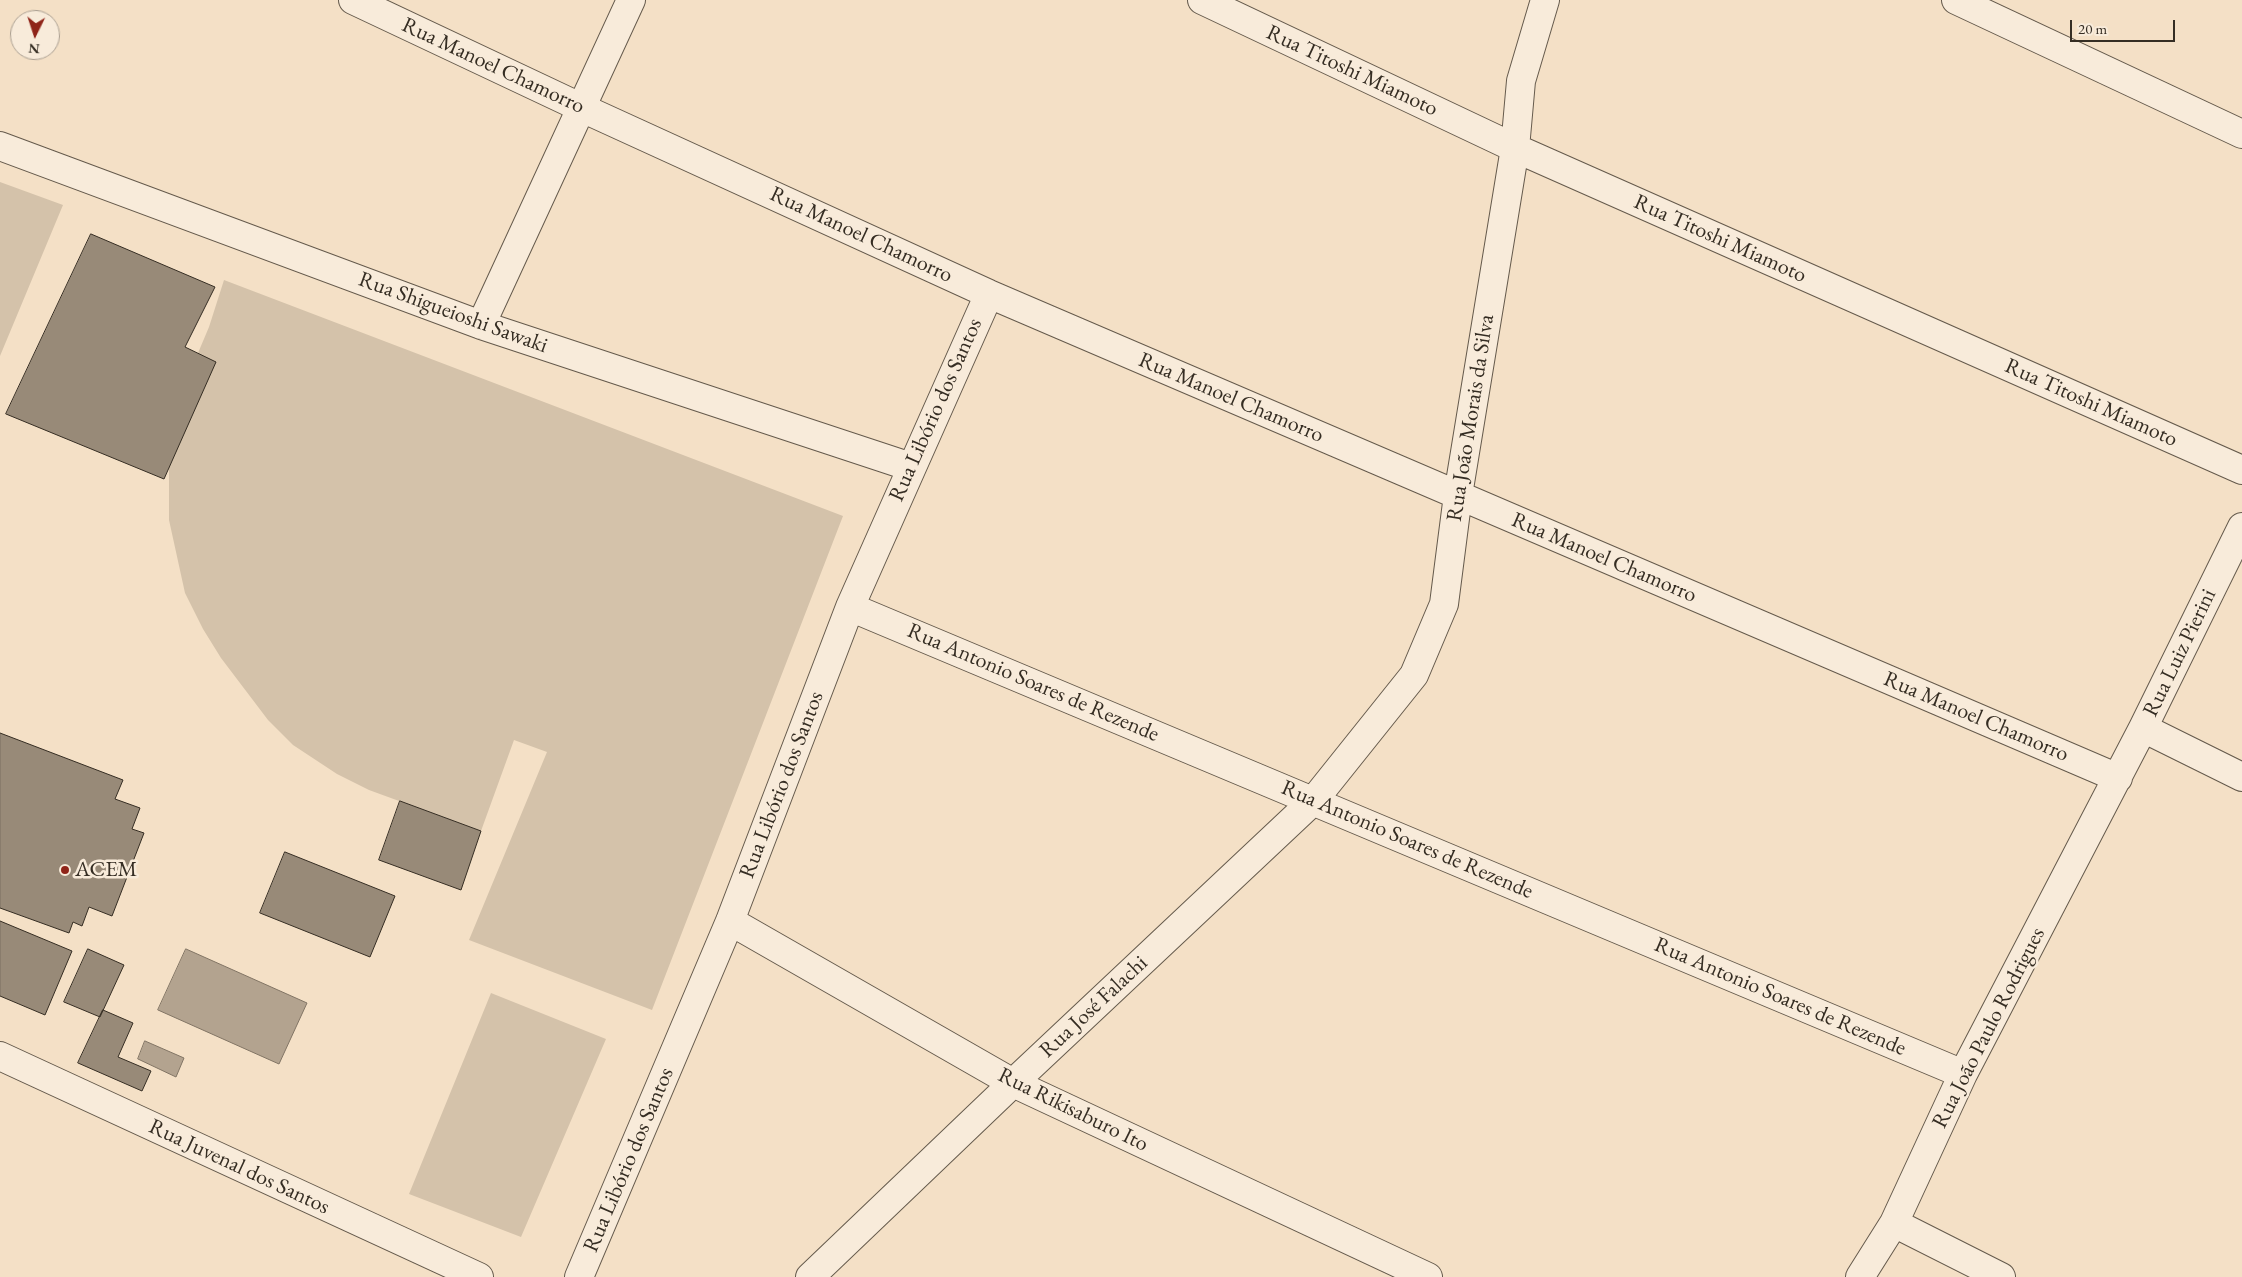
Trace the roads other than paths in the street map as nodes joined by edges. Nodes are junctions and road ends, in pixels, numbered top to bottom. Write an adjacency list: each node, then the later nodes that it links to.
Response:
1 (353, 0): 6 (street, Rua Manoel Chamorro)
2 (630, 0): 6 (street)
3 (1202, 0): 9 (street, Rua Titoshi Miamoto)
4 (1545, 0): 9 (street, Rua João Morais da Silva)
5 (1956, 0): 7 (street)
6 (582, 108): 10 (street, Rua Manoel Chamorro); 11 (street)
7 (2242, 134)
8 (0, 146): 11 (street, Rua Shigueioshi Sawaki)
9 (1515, 148): 13 (street, Rua Titoshi Miamoto); 14 (street, Rua João Morais da Silva)
10 (989, 294): 12 (street, Rua Libório dos Santos); 14 (street, Rua Manoel Chamorro)
11 (481, 324): 12 (street, Rua Shigueioshi Sawaki)
12 (911, 467): 16 (street, Rua Libório dos Santos)
13 (2242, 470)
14 (1458, 495): 19 (street, Rua Manoel Chamorro); 20 (street, Rua João Morais da Silva)
15 (2242, 527): 17 (street, Rua Luiz Pierini)
16 (850, 607): 20 (street, Rua Antonio Soares de Rezende); 21 (street, Rua Libório dos Santos)
17 (2143, 728): 18 (street); 19 (street, Rua Luiz Pierini)
18 (2242, 777)
19 (2118, 778): 23 (street, Rua João Paulo Rodrigues)
20 (1314, 800): 23 (street, Rua Antonio Soares de Rezende); 24 (street, Rua José Falachi)
21 (730, 921): 24 (street, Rua Rikisaburo Ito); 27 (street, Rua Libório dos Santos)
22 (0, 1056): 26 (street, Rua Juvenal dos Santos)
23 (1963, 1074): 25 (street, Rua João Paulo Rodrigues)
24 (1013, 1082): 28 (street, Rua José Falachi); 29 (street, Rua Rikisaburo Ito)
25 (1894, 1223): 30 (street, Rua João Paulo Rodrigues); 31 (street)
26 (479, 1277)
27 (579, 1277)
28 (810, 1277)
29 (1428, 1277)
30 (1860, 1277)
31 (2001, 1277)

